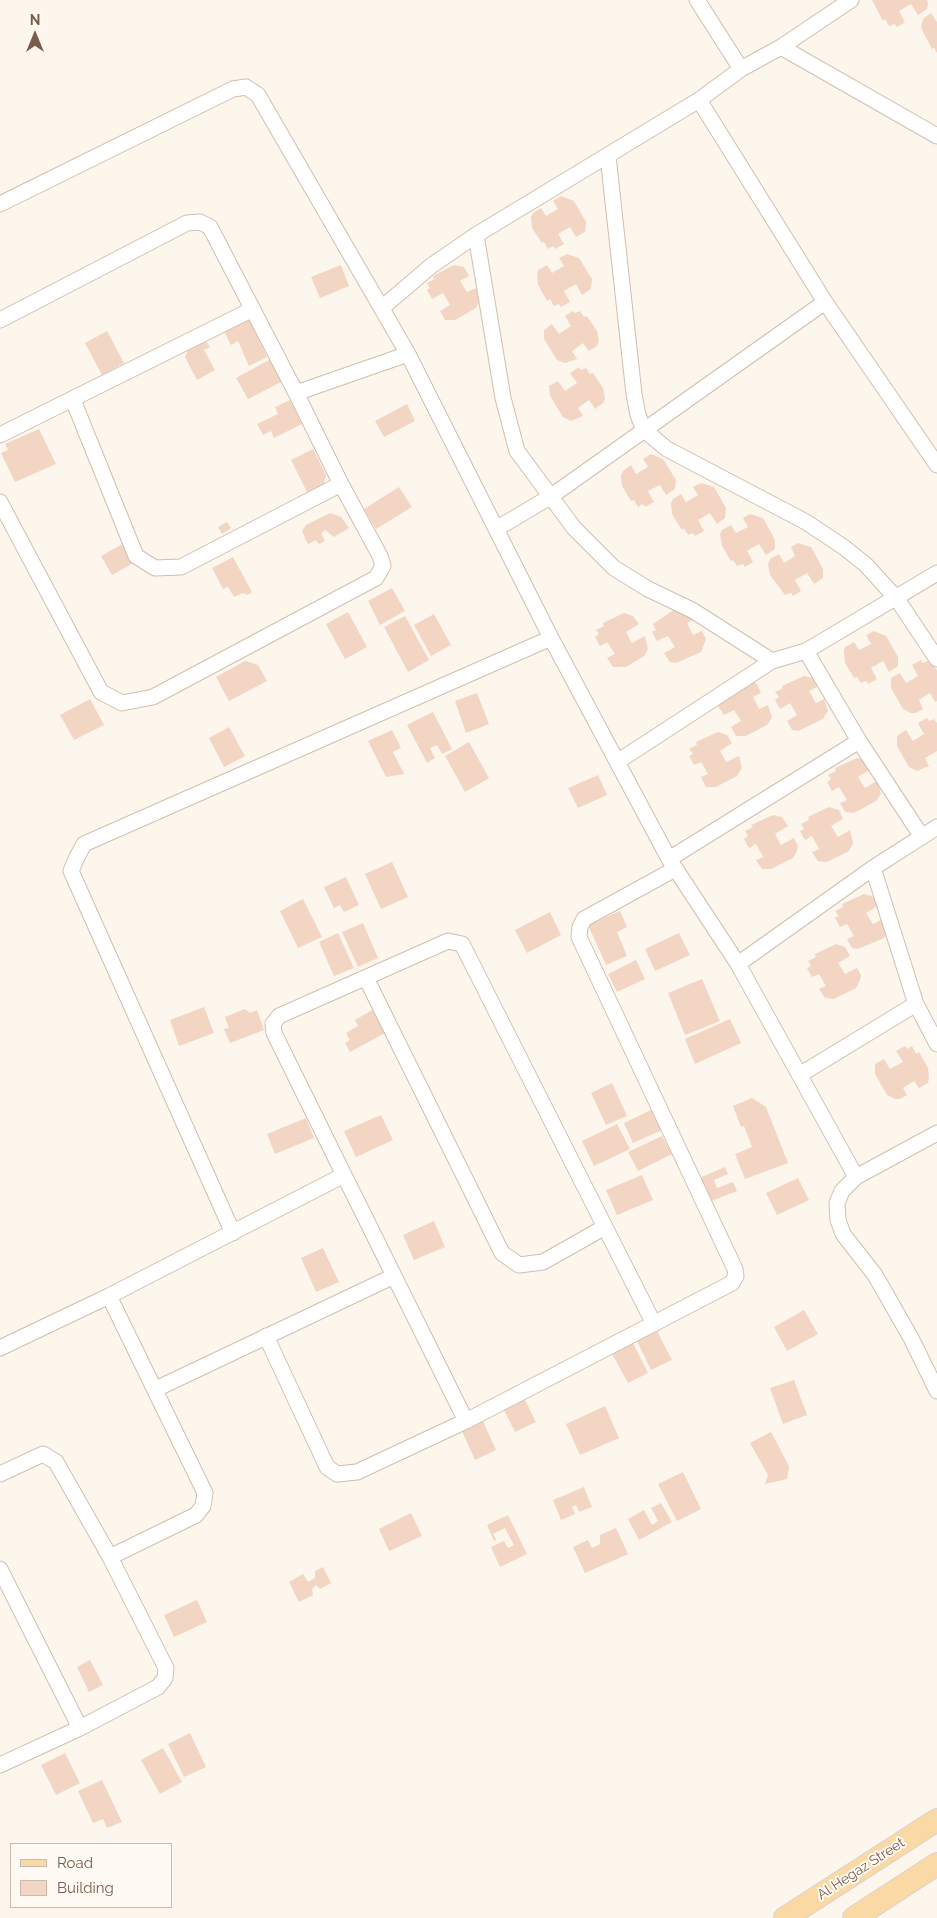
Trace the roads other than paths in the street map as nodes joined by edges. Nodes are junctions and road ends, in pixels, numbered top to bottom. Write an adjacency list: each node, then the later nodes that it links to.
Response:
1 (697, 0): 4 (street)
2 (851, 0): 3 (street)
3 (781, 47): 4 (street); 6 (street)
4 (741, 68): 5 (street)
5 (699, 100): 7 (street); 10 (street)
6 (937, 136)
7 (608, 156): 9 (street); 17 (street)
8 (0, 204): 11 (street)
9 (476, 235): 11 (street); 21 (street)
10 (825, 302): 17 (street); 19 (street)
11 (383, 307): 14 (street)
12 (253, 309): 13 (street); 15 (street); 16 (street)
13 (0, 320)
14 (408, 354): 15 (street); 23 (street)
15 (296, 393): 20 (street)
16 (73, 400): 18 (street); 20 (street)
17 (644, 430): 21 (street); 25 (street)
18 (0, 435)
19 (937, 465)
20 (341, 484): 22 (street)
21 (550, 496): 23 (street); 29 (street)
22 (0, 502)
23 (496, 529): 26 (street)
24 (937, 574): 25 (street)
25 (897, 599): 27 (street); 28 (street)
26 (551, 638): 31 (street); 45 (street)
27 (806, 651): 29 (street); 30 (street)
28 (937, 659)
29 (772, 661): 31 (street)
30 (859, 741): 33 (street); 34 (street)
31 (617, 762): 34 (street)
32 (937, 827): 33 (street)
33 (922, 838): 35 (street)
34 (672, 864): 36 (street); 48 (street)
35 (873, 868): 36 (street); 38 (street)
36 (738, 964): 40 (street)
37 (366, 978): 42 (street); 44 (street); 44 (street)
38 (916, 1004): 39 (street); 40 (street)
39 (937, 1044)
40 (801, 1074): 43 (street)
41 (937, 1133): 43 (street)
42 (344, 1176): 45 (street); 46 (street)
43 (856, 1177): 52 (street)
44 (605, 1227): 48 (street)
45 (233, 1233): 47 (street)
46 (394, 1276): 49 (street); 53 (street)
47 (109, 1296): 50 (street); 51 (street)
48 (654, 1324): 53 (street)
49 (266, 1336): 51 (street); 53 (street)
50 (0, 1348)
51 (156, 1389): 55 (street)
52 (937, 1391)
53 (466, 1421)
54 (0, 1474): 55 (street)
55 (110, 1557): 58 (street)
56 (0, 1569): 57 (street)
57 (4, 1588): 58 (street)
58 (80, 1728): 59 (street)
59 (0, 1765)
60 (937, 1820): 62 (main road, Al Hegaz Street)
61 (937, 1864): 63 (main road)
62 (785, 1918)
63 (854, 1918)

